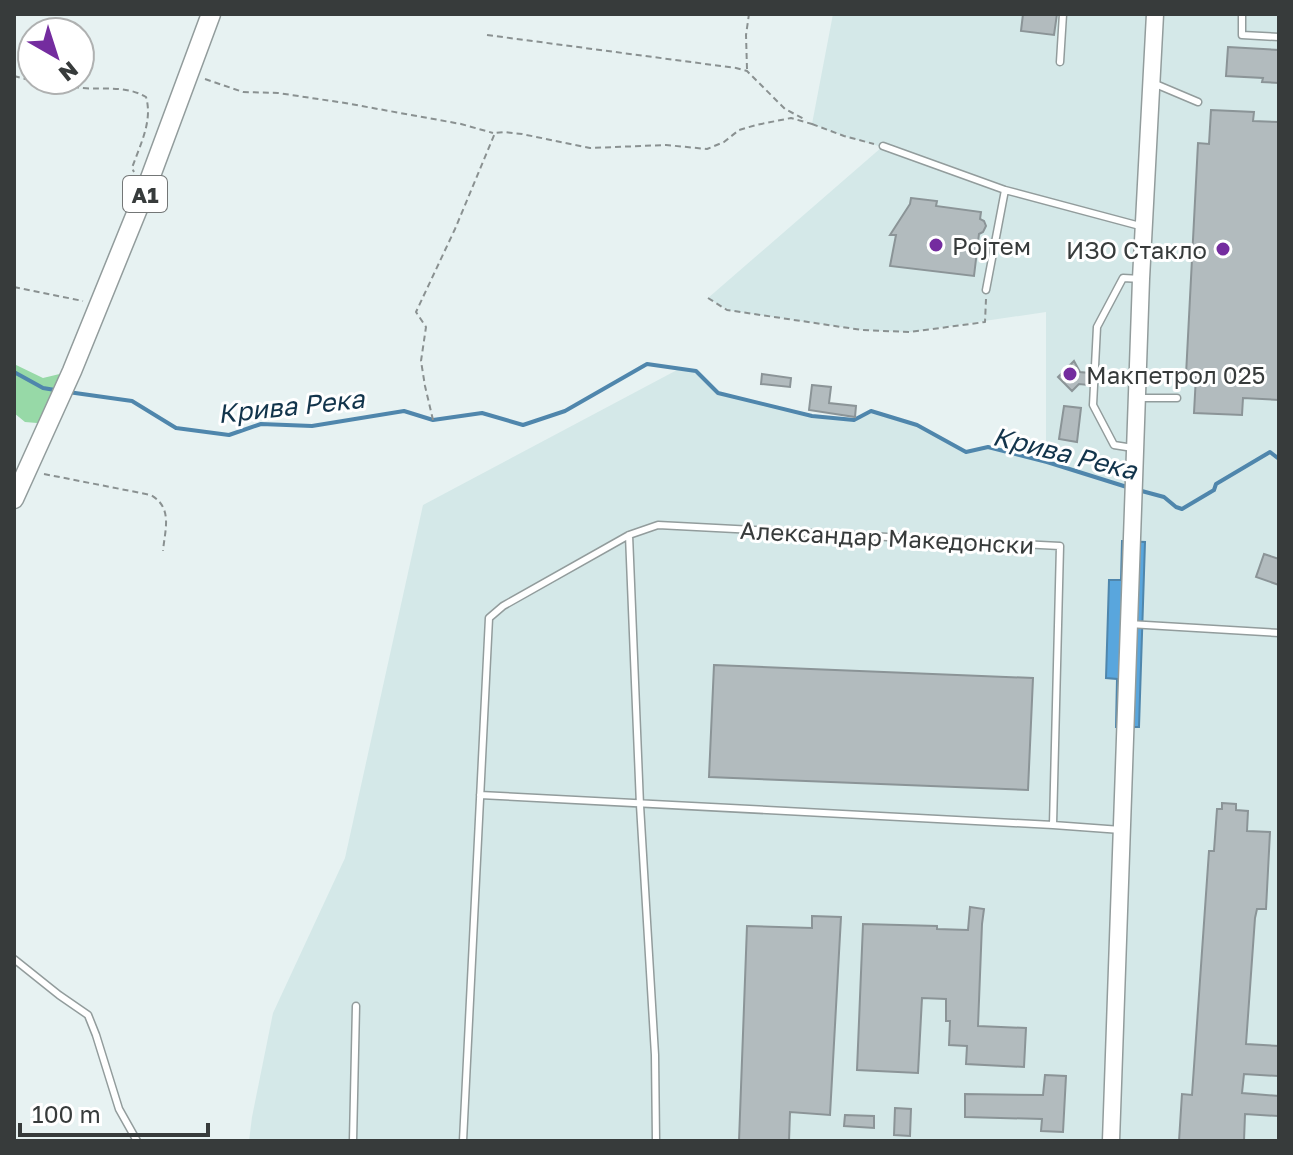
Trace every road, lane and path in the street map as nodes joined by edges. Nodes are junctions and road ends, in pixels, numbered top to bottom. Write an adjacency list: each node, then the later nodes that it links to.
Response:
1 (211, 14): 10 (main road, A1)
2 (749, 14): 9 (path)
3 (1063, 14): 8 (lane)
4 (1155, 14): 12 (main road)
5 (1242, 14): 7 (lane)
6 (487, 35): 9 (path)
7 (1279, 37)
8 (1060, 62)
9 (747, 71): 14 (path)
10 (189, 73): 15 (path); 17 (main road, A1)
11 (14, 76): 17 (path)
12 (1152, 82): 13 (lane); 19 (main road)
13 (1198, 102)
14 (812, 124): 15 (path); 16 (path)
15 (495, 133): 27 (path)
16 (883, 146): 18 (lane)
17 (146, 189): 24 (main road, A1)
18 (1005, 190): 19 (lane); 22 (lane)
19 (1144, 228): 20 (main road)
20 (1141, 279): 25 (main road); 28 (lane)
21 (14, 287): 24 (path)
22 (986, 290): 23 (path)
23 (708, 298)
24 (100, 304): 29 (main road, A1)
25 (1137, 398): 26 (lane); 28 (main road)
26 (1177, 398)
27 (433, 420)
28 (1135, 448): 33 (main road)
29 (28, 468): 30 (main road, A1); 32 (path)
30 (14, 499)
31 (629, 535): 35 (lane, Александар Македонски); 36 (lane); 37 (lane, Александар Македонски)
32 (163, 551)
33 (1129, 624): 34 (lane); 38 (main road)
34 (1279, 633)
35 (480, 795): 36 (lane); 43 (lane, Александар Македонски)
36 (640, 805): 37 (lane); 44 (lane)
37 (1053, 825): 38 (lane)
38 (1121, 830): 45 (main road)
39 (14, 959): 41 (lane)
40 (356, 1006): 42 (lane)
41 (137, 1141)
42 (353, 1141)
43 (463, 1141)
44 (656, 1141)
45 (1111, 1141)

